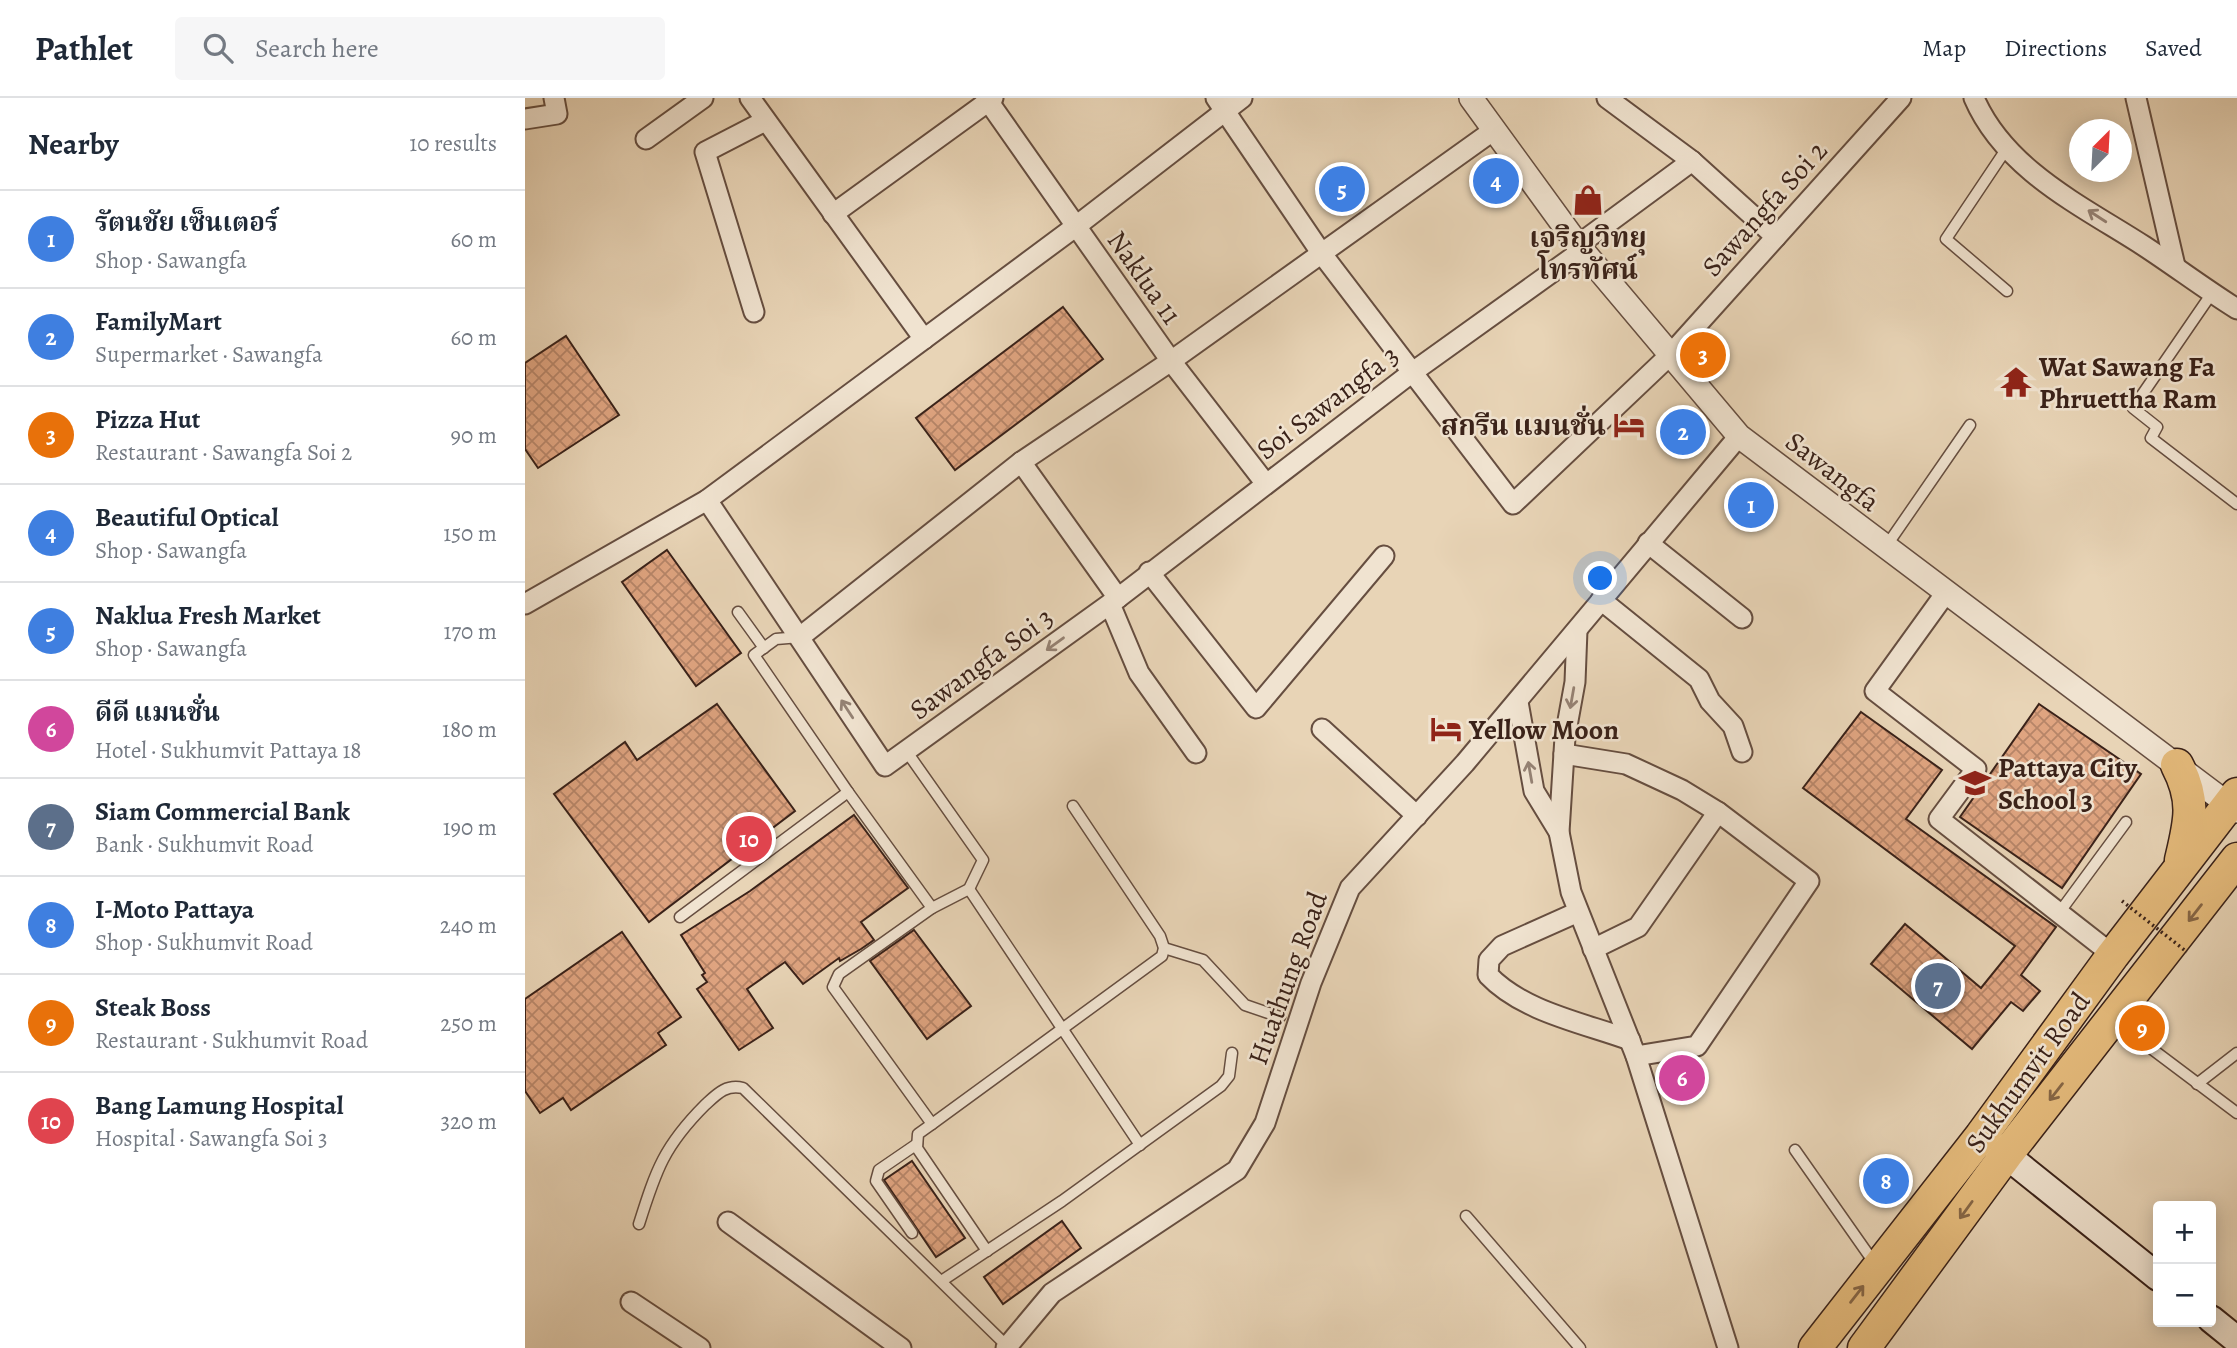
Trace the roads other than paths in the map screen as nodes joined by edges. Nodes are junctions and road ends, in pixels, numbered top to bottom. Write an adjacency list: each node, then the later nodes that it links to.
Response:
1 (554, 98): 13 (street)
2 (703, 98): 17 (street)
3 (750, 98): 14 (street)
4 (1242, 98): 12 (street)
5 (1471, 98): 16 (street, Sawangfa)
6 (1607, 98): 19 (street)
7 (1902, 98): 23 (street, Sawangfa Soi 2)
8 (1959, 98): 15 (street)
9 (1974, 98): 15 (street)
10 (2136, 98): 21 (street)
11 (989, 99): 20 (street); 22 (street, Naklua 11)
12 (1221, 105): 22 (street); 26 (street)
13 (525, 119)
14 (765, 121): 20 (street); 31 (street)
15 (1984, 121): 18 (street)
16 (1495, 130): 25 (street, Sawangfa); 26 (street)
17 (646, 139)
18 (2007, 148): 24 (street, one-way to 18); 28 (lane)
19 (1692, 161): 23 (street); 25 (street, Soi Sawangfa 3)
20 (834, 214): 32 (street)
21 (2164, 219): 24 (street); 27 (street)
22 (1075, 227): 32 (street); 34 (street, Naklua 11)
23 (1776, 237): 33 (street, Sawangfa Soi 2)
24 (2133, 239): 27 (street)
25 (1581, 248): 33 (street, Sawangfa); 35 (street, Soi Sawangfa 3)
26 (1322, 254): 34 (street); 35 (street)
27 (2175, 266): 29 (street)
28 (2007, 291)
29 (2212, 293): 30 (street); 41 (lane)
30 (2237, 309)
31 (754, 312)
32 (924, 339): 40 (street)
33 (1669, 356): 35 (street, Sawangfa Soi 2); 37 (street, Sawangfa)
34 (1171, 361): 38 (street); 39 (street, Naklua 11)
35 (1410, 374): 39 (street, Soi Sawangfa 3)
36 (1970, 425): 43 (lane)
37 (1739, 436): 42 (street, Huathung Road); 43 (street, Sawangfa)
38 (1021, 462): 48 (street); 53 (street)
39 (1266, 484): 45 (street, Soi Sawangfa 3)
40 (707, 500): 49 (street); 53 (street)
41 (2237, 505)
42 (1648, 543): 47 (street, Huathung Road); 51 (street)
43 (1885, 548): 46 (street, Sawangfa)
44 (1384, 556): 45 (street)
45 (1149, 572): 48 (street, Soi Sawangfa 3)
46 (1945, 594): 61 (street, Sawangfa); 74 (street)
47 (1601, 600): 52 (street, Huathung Road); 59 (street)
48 (1114, 601): 57 (street, Sawangfa Soi 3, one-way to 57); 58 (street)
49 (525, 604)
50 (738, 612): 54 (lane)
51 (1742, 618)
52 (1577, 630): 55 (street, Huathung Road); 60 (street, one-way to 60)
53 (800, 637): 54 (lane); 57 (street, Sawangfa Soi 3, one-way to 53)
54 (764, 648): 62 (lane)
55 (1518, 702): 66 (street, Huathung Road); 68 (street, one-way to 55)
56 (1322, 729): 66 (street)
57 (907, 752): 71 (lane)
58 (1196, 752)
59 (1742, 752)
60 (1564, 754): 65 (street); 68 (street)
61 (2177, 765): 63 (street, Sawangfa); 70 (highway)
62 (848, 792): 72 (lane); 75 (lane)
63 (2234, 804): 70 (highway, Sukhumvit Road)
64 (1073, 806): 76 (lane)
65 (1718, 813): 77 (street); 82 (street)
66 (1417, 816): 104 (street, Huathung Road)
67 (2126, 822): 74 (lane)
68 (1559, 832): 73 (street)
69 (2237, 859): 80 (highway, Sukhumvit Road, one-way to 80)
70 (2180, 868): 78 (highway, Sukhumvit Road)
71 (969, 889): 72 (lane); 81 (lane)
72 (932, 908): 87 (lane)
73 (1578, 912): 77 (street); 82 (street)
74 (2059, 913): 78 (street)
75 (680, 917)
76 (1164, 948): 79 (lane); 81 (lane)
77 (1593, 949): 82 (street)
78 (2113, 955): 88 (highway, Sukhumvit Road)
79 (1280, 1017)
80 (2112, 1020): 85 (lane); 92 (highway, Sukhumvit Road, one-way to 92)
81 (1062, 1030): 87 (lane); 90 (lane)
82 (1633, 1048): 108 (street)
83 (1232, 1053): 90 (lane)
84 (2237, 1053): 85 (lane)
85 (2197, 1084): 86 (lane)
86 (2237, 1113)
87 (932, 1124): 89 (lane)
88 (1981, 1136): 92 (main road); 98 (highway, Sukhumvit Road)
89 (917, 1144): 96 (lane); 97 (lane)
90 (1140, 1145): 97 (lane)
91 (1795, 1150): 98 (lane)
92 (2006, 1154): 99 (main road); 110 (highway, Sukhumvit Road, one-way to 110)
93 (1466, 1216): 107 (lane)
94 (729, 1222): 106 (street)
95 (639, 1224): 100 (lane)
96 (912, 1233)
97 (987, 1251): 100 (lane)
98 (1878, 1268): 109 (highway, Sukhumvit Road, one-way to 98)
99 (2153, 1273)
100 (943, 1280): 104 (lane)
101 (631, 1302): 105 (street)
102 (2216, 1323): 103 (main road)
103 (2237, 1340)
104 (1007, 1347)
105 (700, 1348)
106 (901, 1348)
107 (1580, 1348)
108 (1728, 1348)
109 (1815, 1348)
110 (1864, 1348)

